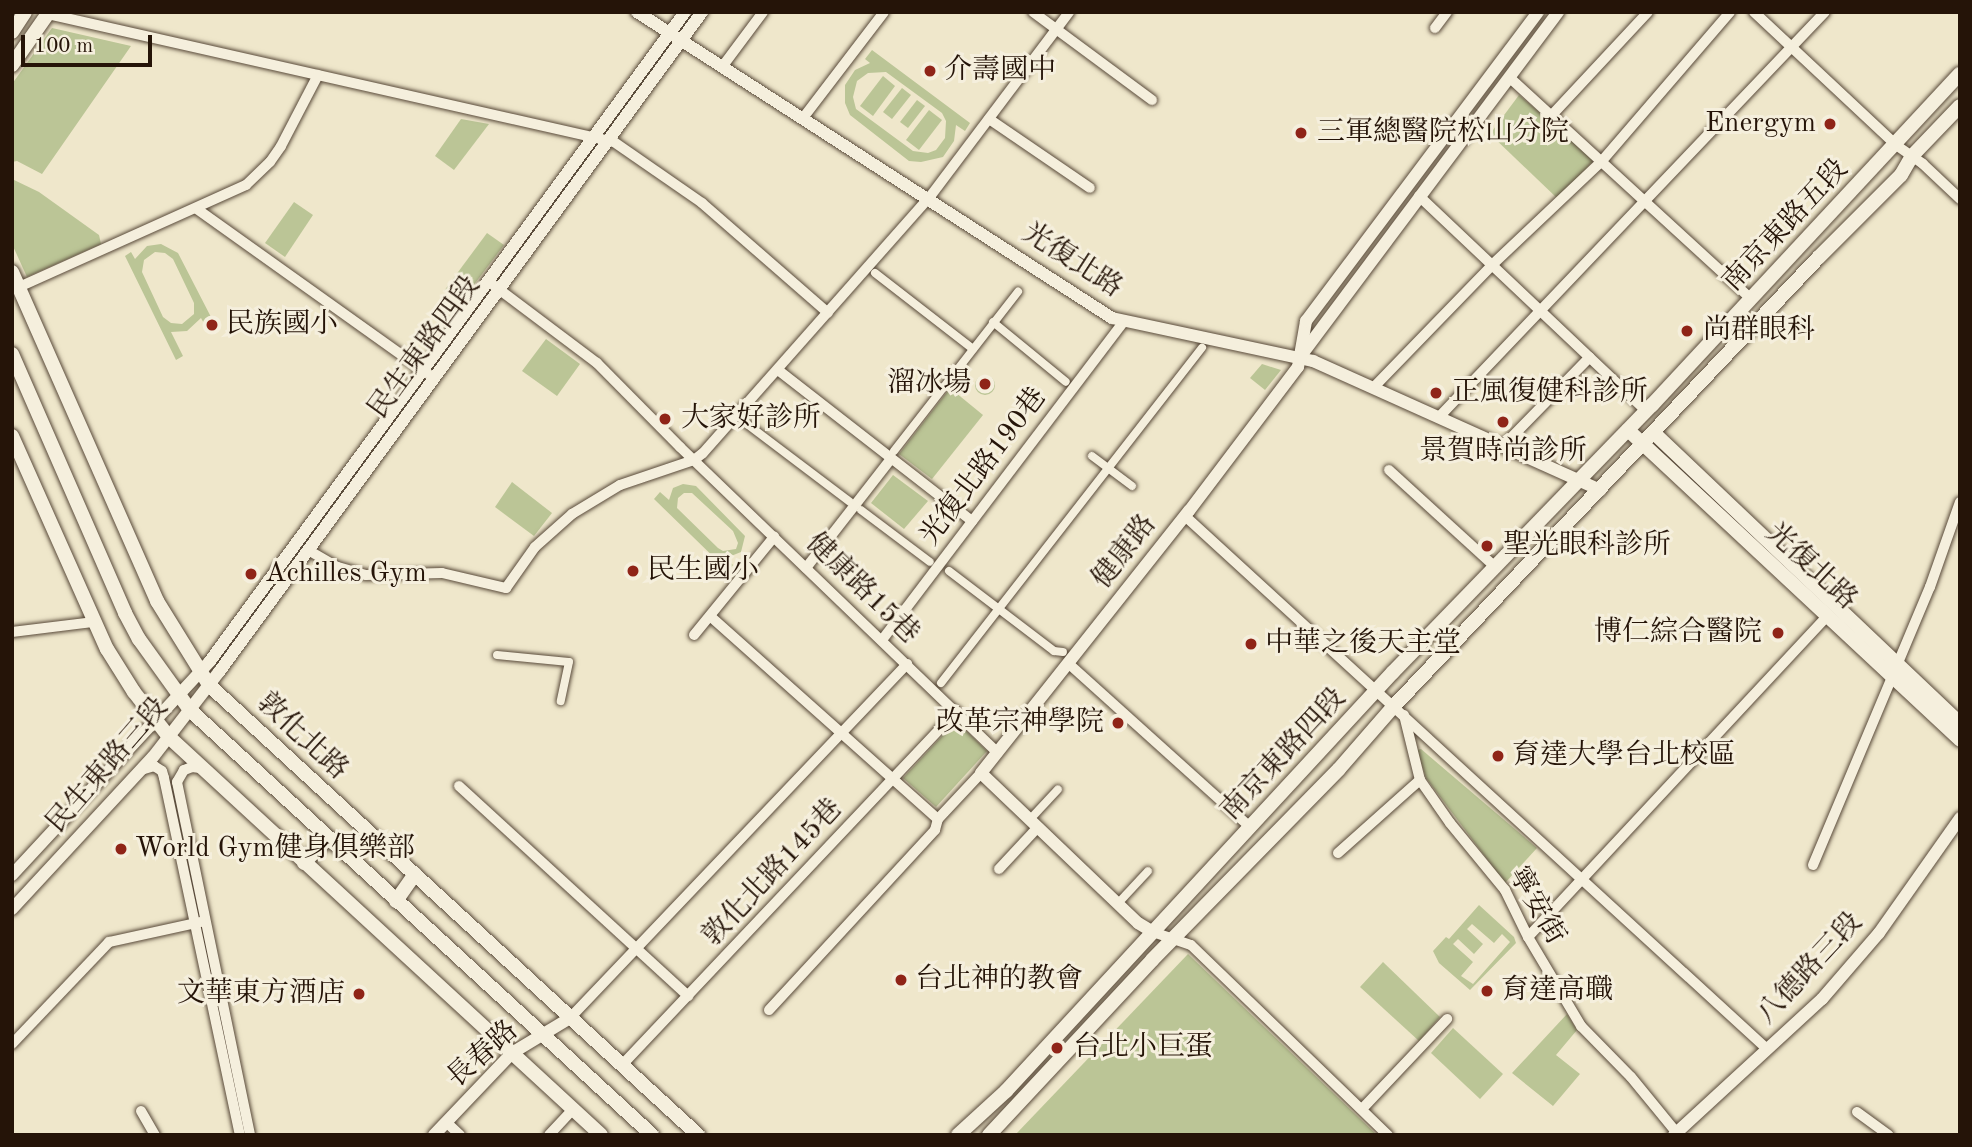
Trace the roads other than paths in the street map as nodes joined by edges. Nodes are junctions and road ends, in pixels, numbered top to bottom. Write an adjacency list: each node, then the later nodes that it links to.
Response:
1 (25, 12): 19 (main road)
2 (637, 12): 20 (street, 光復北路)
3 (685, 12): 20 (street)
4 (702, 12): 20 (street)
5 (763, 12): 23 (street)
6 (884, 12): 30 (street)
7 (1033, 12): 18 (street)
8 (1069, 12): 18 (street)
9 (1447, 12): 17 (street)
10 (1538, 12): 57 (street, 健康路)
11 (1558, 12): 26 (street, 健康路)
12 (1648, 12): 29 (street)
13 (1730, 12): 36 (street)
14 (1754, 12): 21 (street)
15 (1825, 12): 21 (street)
16 (49, 13): 22 (main road); 25 (street)
17 (1435, 28)
18 (1056, 29): 27 (street); 31 (street)
19 (12, 32)
20 (675, 37): 23 (street, 光復北路); 32 (street, 民生東路四段); 33 (street, 民生東路四段)
21 (1792, 48): 34 (street); 41 (street)
22 (12, 65)
23 (722, 67): 30 (street, 光復北路)
24 (1960, 74): 34 (main road, 南京東路五段)
25 (318, 75): 32 (street); 42 (street)
26 (1509, 77): 29 (street); 38 (street, 健康路)
27 (1152, 100)
28 (1960, 106): 35 (main road, 南京東路五段)
29 (1551, 116): 36 (street)
30 (803, 118): 39 (street, 光復北路)
31 (989, 119): 37 (street); 39 (street)
32 (593, 137): 33 (street); 46 (street, 民生東路四段)
33 (607, 141): 46 (street, 民生東路四段); 51 (street)
34 (1896, 145): 35 (street); 49 (main road, 南京東路五段)
35 (1912, 156): 40 (street); 68 (main road, 南京東路五段)
36 (1601, 162): 41 (street); 43 (street)
37 (1090, 188)
38 (1419, 196): 43 (street); 57 (street, 健康路)
39 (929, 198): 51 (street); 52 (street, 光復北路)
40 (1960, 199)
41 (1645, 202): 49 (street); 50 (street)
42 (197, 209): 47 (street); 59 (street)
43 (1492, 265): 50 (street); 63 (street)
44 (12, 272): 47 (main road, 敦化北路)
45 (875, 273): 55 (street)
46 (493, 285): 59 (street, 民生東路四段); 61 (street, 民生東路四段); 74 (street, 健康路15巷)
47 (19, 288): 102 (main road, 敦化北路)
48 (1018, 292): 53 (street)
49 (1751, 299): 64 (main road, 南京東路五段)
50 (1540, 311): 58 (street); 65 (street)
51 (828, 313): 60 (street)
52 (1123, 321): 57 (street, 光復北路); 84 (street, 光復北路190巷)
53 (993, 322): 55 (street); 62 (street)
54 (1202, 348): 75 (street)
55 (973, 349): 72 (street)
56 (12, 354): 106 (main road, 敦化北路)
57 (1300, 357): 63 (street, 光復北路); 83 (street, 健康路)
58 (1590, 357): 64 (street); 71 (street)
59 (422, 370): 61 (street); 102 (street, 民生東路四段)
60 (778, 370): 72 (street); 74 (street)
61 (433, 378): 86 (street, 民生東路四段)
62 (1066, 382)
63 (1374, 388): 65 (street, 光復北路)
64 (1646, 411): 67 (main road, 南京東路四段); 68 (street, 光復北路)
65 (1439, 417): 71 (street, 光復北路)
66 (743, 421): 80 (street)
67 (1628, 430): 70 (main road, 光復北路); 77 (main road, 南京東路四段)
68 (1654, 433): 70 (main road, 南京東路四段); 101 (main road, 光復北路)
69 (12, 436): 94 (main road)
70 (1643, 444): 79 (main road, 南京東路四段); 93 (main road, 光復北路)
71 (1503, 446): 77 (street, 光復北路)
72 (892, 455): 84 (street); 89 (street)
73 (1092, 456): 75 (street)
74 (694, 460): 85 (street, 健康路15巷); 86 (street)
75 (1108, 468): 78 (street); 91 (street)
76 (1389, 470): 88 (street)
77 (1579, 480): 79 (street, 光復北路); 88 (main road, 南京東路四段)
78 (1132, 486)
79 (1600, 490): 109 (main road, 南京東路四段)
80 (850, 502)
81 (1960, 502): 101 (street)
82 (861, 510): 87 (street)
83 (1185, 516): 99 (street, 健康路); 105 (street)
84 (972, 521): 97 (street, 光復北路190巷)
85 (774, 537): 89 (street, 健康路15巷); 92 (street)
86 (308, 550): 104 (street, 民生東路四段)
87 (930, 562)
88 (1494, 566): 105 (main road, 南京東路四段)
89 (806, 568): 97 (street, 健康路15巷)
90 (949, 570): 91 (street)
91 (999, 609): 99 (street); 103 (street)
92 (710, 616): 96 (street); 113 (street)
93 (1827, 616): 101 (main road, 光復北路); 138 (street)
94 (94, 622): 95 (street); 111 (main road)
95 (12, 632)
96 (694, 635)
97 (882, 640): 100 (street, 健康路15巷)
98 (497, 655): 107 (street)
99 (1066, 658): 117 (street, 健康路); 129 (street)
100 (907, 664): 110 (street, 健康路15巷); 113 (street)
101 (1895, 670): 112 (main road, 光復北路); 115 (main road, 光復北路); 133 (street)
102 (200, 672): 104 (main road, 敦化北路); 106 (street, 民生東路三段)
103 (941, 683)
104 (209, 685): 108 (street, 民生東路三段); 136 (main road, 敦化北路)
105 (1378, 691): 109 (street); 129 (main road, 南京東路四段)
106 (178, 695): 108 (main road, 敦化北路); 111 (street, 民生東路三段)
107 (561, 701)
108 (190, 710): 114 (street, 民生東路三段); 130 (main road, 敦化北路)
109 (1399, 710): 123 (street, 寧安街); 138 (street); 144 (main road, 南京東路四段)
110 (957, 711): 117 (street, 健康路15巷); 122 (street, 敦化北路145巷)
111 (156, 720): 114 (main road); 116 (street); 137 (street, 民生東路三段)
112 (1960, 723)
113 (842, 732): 122 (street); 146 (street)
114 (169, 737): 116 (street, 民生東路三段); 118 (main road)
115 (1960, 740)
116 (159, 750): 119 (street); 120 (street, 民生東路三段)
117 (998, 753): 121 (street, 健康路)
118 (200, 768): 132 (main road); 142 (street)
119 (162, 771): 120 (street); 142 (street)
120 (140, 772): 141 (street, 民生東路三段)
121 (981, 773): 127 (street, 健康路); 128 (street)
122 (893, 778): 127 (street); 147 (street, 敦化北路145巷)
123 (1420, 780): 131 (street); 145 (street, 寧安街)
124 (458, 786): 146 (street)
125 (1058, 789): 128 (street)
126 (1960, 818): 153 (street, 八德路三段)
127 (938, 819): 148 (street, 健康路)
128 (1036, 821): 134 (street); 143 (street)
129 (1250, 827): 143 (main road, 南京東路四段)
130 (327, 838): 132 (main road); 140 (main road, 敦化北路)
131 (1338, 853)
132 (304, 863): 154 (main road)
133 (1813, 865)
134 (999, 869)
135 (1148, 871): 139 (street)
136 (415, 874): 140 (main road); 149 (main road, 敦化北路)
137 (12, 875)
138 (1581, 880): 145 (street); 153 (street)
139 (1122, 899)
140 (396, 901): 151 (main road, 敦化北路)
141 (12, 909)
142 (200, 922): 152 (street); 163 (street); 164 (street)
143 (1153, 932): 144 (street); 171 (main road, 南京東路四段)
144 (1175, 937): 157 (street); 172 (main road, 南京東路四段)
145 (1528, 937): 161 (street, 寧安街)
146 (635, 948): 147 (street); 149 (street)
147 (688, 996): 155 (street, 敦化北路145巷)
148 (769, 1010)
149 (570, 1018): 151 (street, 長春路); 155 (main road, 敦化北路)
150 (1447, 1019): 157 (street)
151 (543, 1035): 154 (street, 長春路); 169 (main road, 敦化北路)
152 (12, 1044)
153 (1767, 1049): 161 (street, 八德路三段)
154 (512, 1053): 156 (main road); 160 (street, 長春路)
155 (622, 1065): 170 (main road, 敦化北路)
156 (573, 1109): 167 (street); 168 (main road)
157 (1362, 1109): 173 (street)
158 (141, 1111): 162 (street)
159 (1857, 1112): 174 (street)
160 (446, 1122): 165 (street, 長春路); 166 (street)
161 (1675, 1134)
162 (155, 1135)
163 (240, 1135)
164 (250, 1135)
165 (434, 1135)
166 (460, 1135)
167 (549, 1135)
168 (601, 1135)
169 (652, 1135)
170 (698, 1135)
171 (958, 1135)
172 (989, 1135)
173 (1388, 1135)
174 (1889, 1135)

